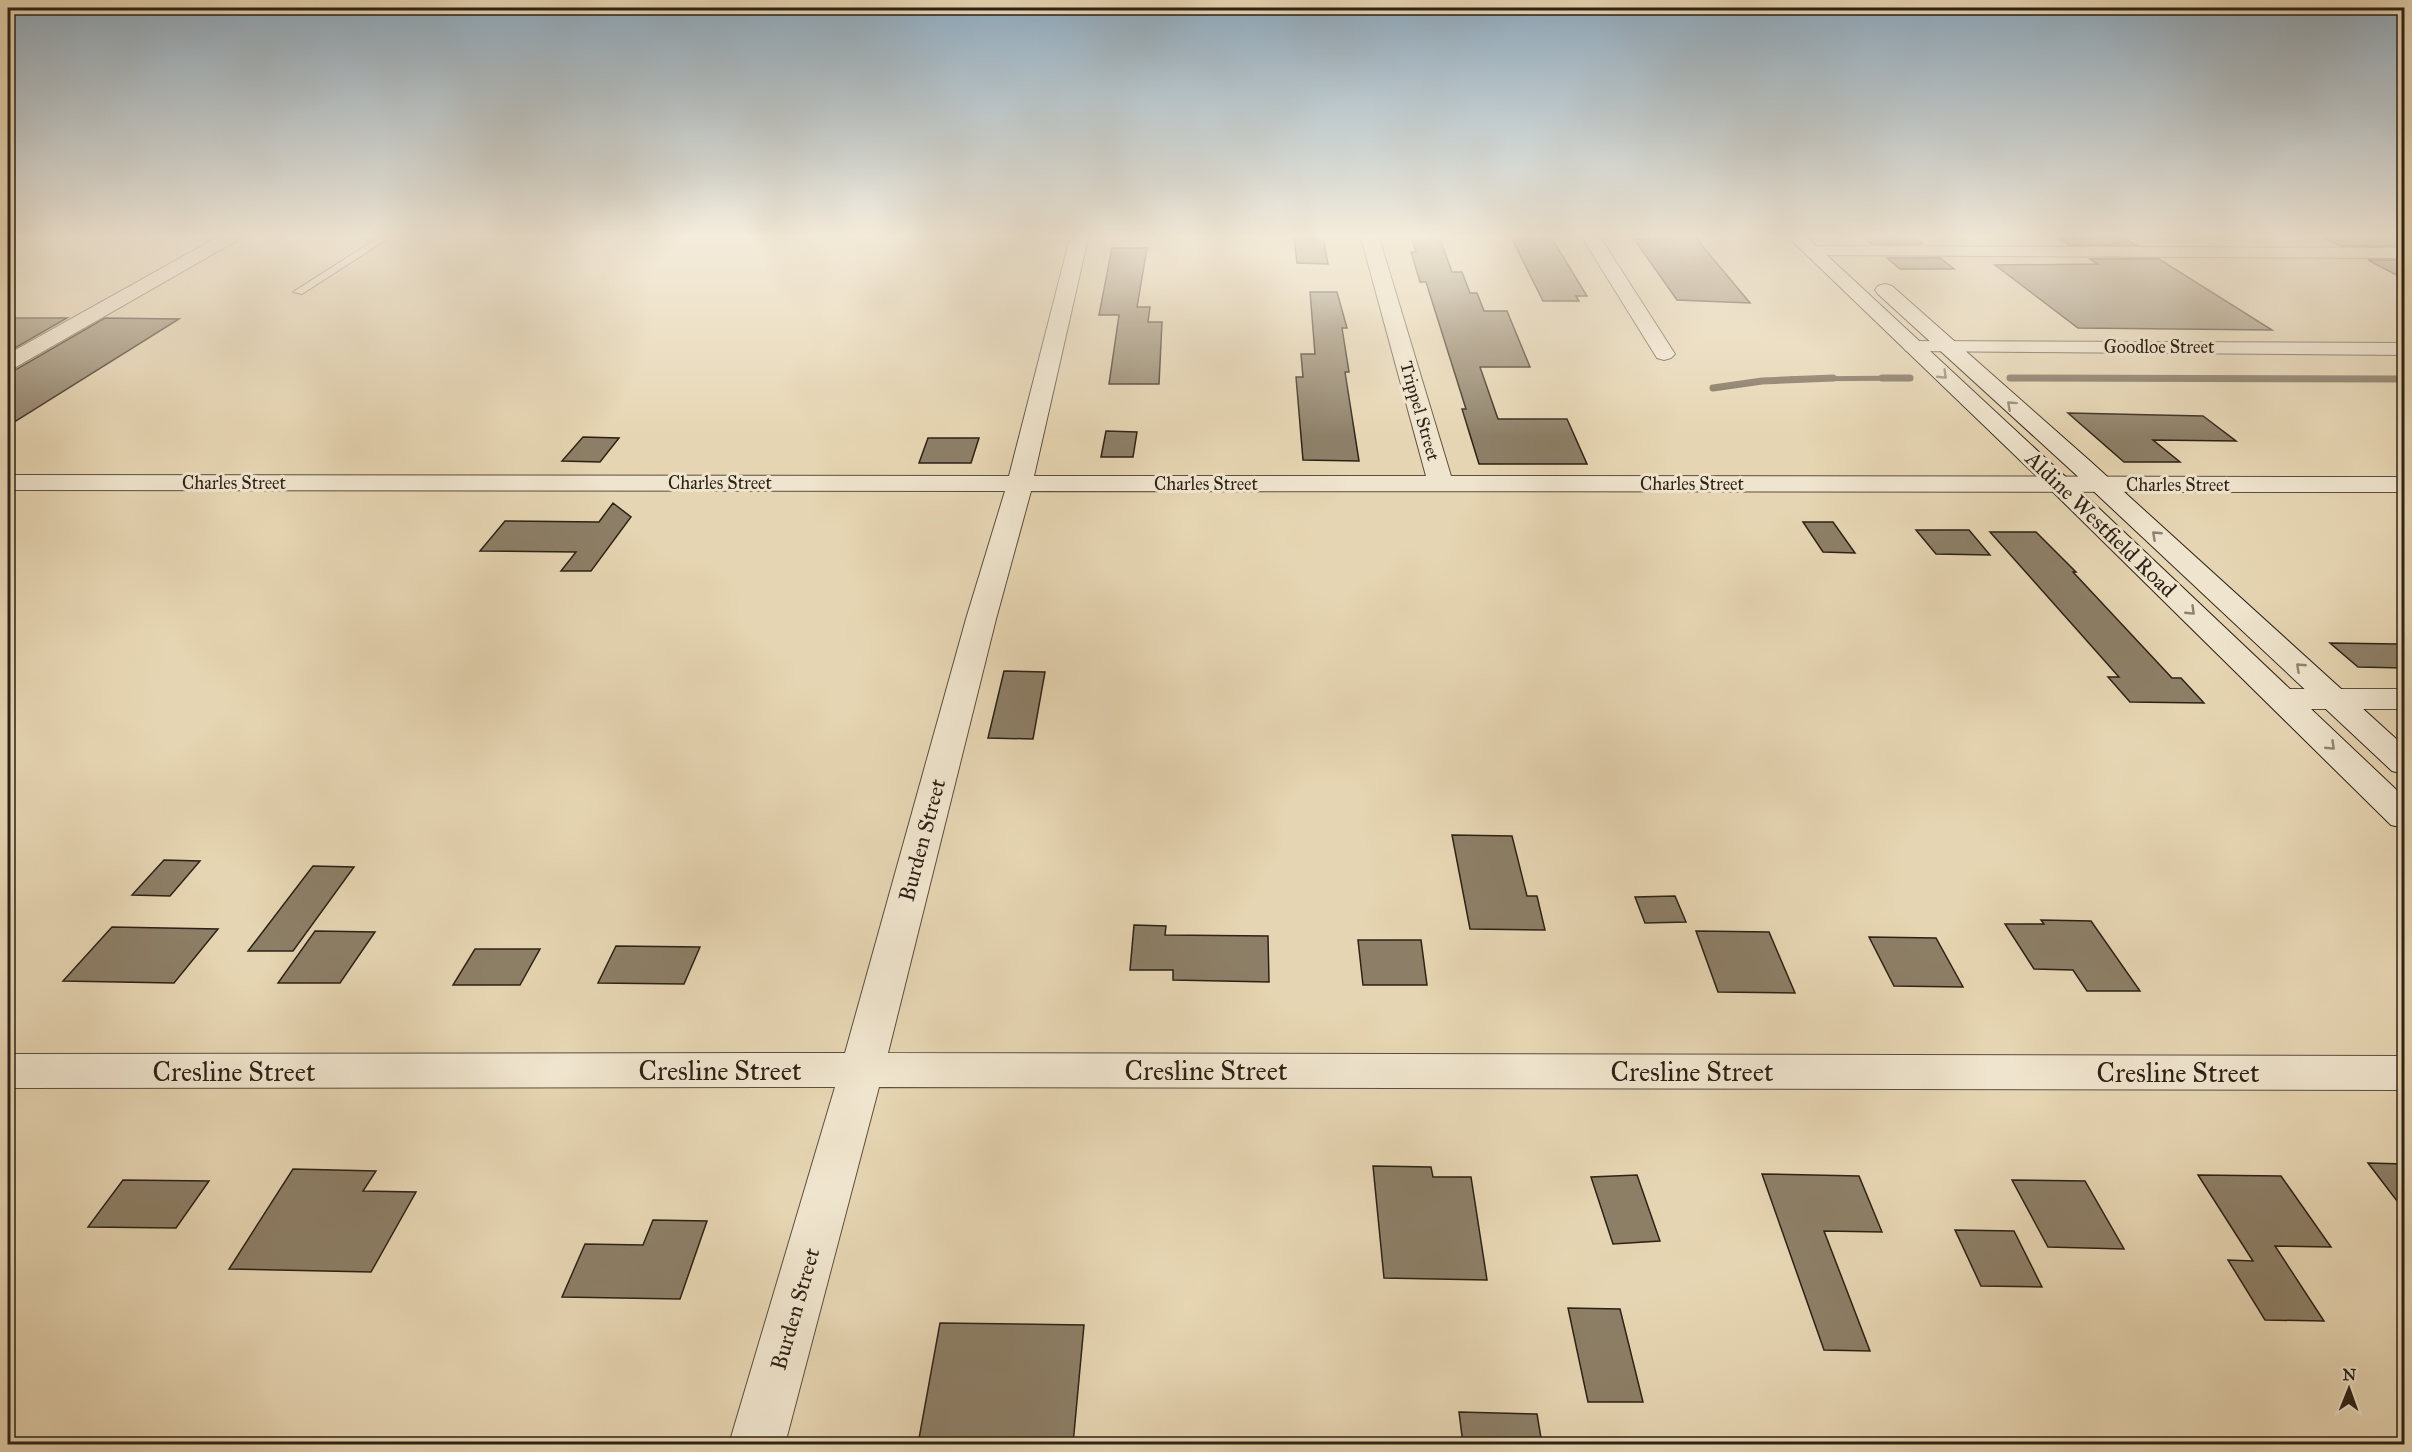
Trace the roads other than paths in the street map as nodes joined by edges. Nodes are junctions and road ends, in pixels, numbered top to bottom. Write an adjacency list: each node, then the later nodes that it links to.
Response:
1 (115, 302): 11 (street)
2 (1063, 302): 13 (street, Burden Street)
3 (1389, 302): 14 (street, Trippel Street)
4 (1631, 302): 10 (street)
5 (1870, 302): 7 (street, Aldine Westfield Road)
6 (1899, 302): 8 (street, Aldine Westfield Road)
7 (1913, 346): 8 (street, Goodloe Street); 15 (street, Aldine Westfield Road, one-way to 15)
8 (1949, 346): 9 (street, Goodloe Street); 16 (street, Aldine Westfield Road, one-way to 8)
9 (2404, 349)
10 (1664, 354)
11 (8, 362)
12 (8, 482): 13 (street, Charles Street)
13 (1020, 483): 14 (street, Charles Street); 23 (street, Burden Street)
14 (1441, 484): 15 (street, Charles Street)
15 (2060, 485): 16 (street, Charles Street); 18 (street, Aldine Westfield Road, one-way to 18)
16 (2102, 485): 17 (street, Charles Street); 19 (street, Aldine Westfield Road, one-way to 16)
17 (2404, 486)
18 (2283, 699): 19 (street); 22 (street, Aldine Westfield Road, one-way to 22)
19 (2334, 699): 20 (street); 21 (street, Aldine Westfield Road)
20 (2404, 699)
21 (2404, 764)
22 (2404, 817)
23 (862, 1070): 24 (street, Cresline Street); 25 (street, Cresline Street); 26 (street, Burden Street)
24 (8, 1071)
25 (2404, 1072)
26 (757, 1444)

